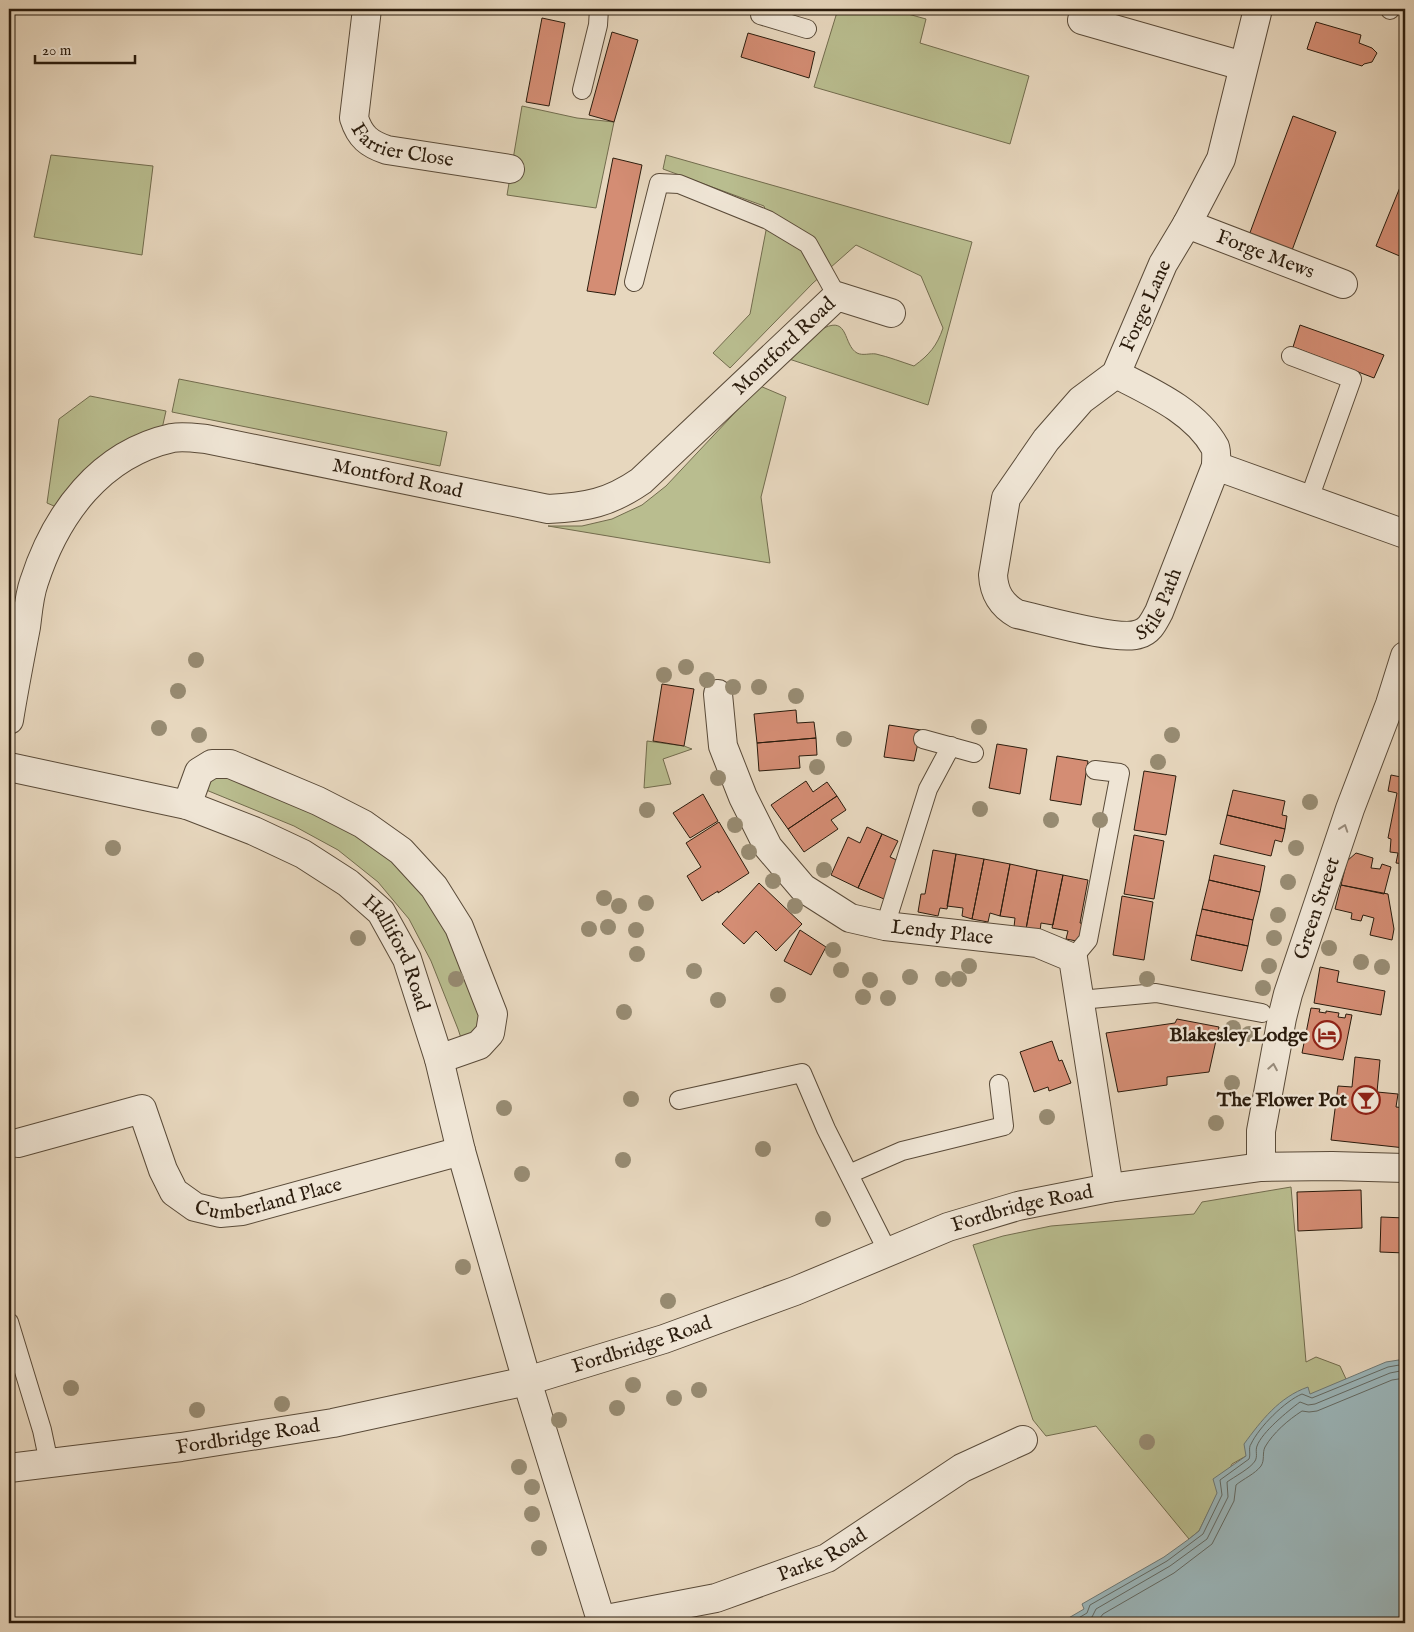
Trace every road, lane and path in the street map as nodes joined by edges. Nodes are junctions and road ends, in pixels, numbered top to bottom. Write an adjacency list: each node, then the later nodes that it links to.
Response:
1 (367, 9): 9 (street, Farrier Close)
2 (599, 9): 8 (lane)
3 (761, 9): 6 (lane)
4 (1258, 9): 7 (street, Forge Lane)
5 (1082, 20): 7 (street)
6 (807, 29)
7 (1243, 66): 10 (street, Forge Lane)
8 (582, 90)
9 (510, 169)
10 (1187, 224): 12 (street, Forge Mews); 16 (street, Forge Lane)
11 (634, 282): 13 (lane)
12 (1343, 284)
13 (837, 296): 14 (street, Montford Road); 24 (street, Montford Road)
14 (891, 313)
15 (1291, 356): 18 (lane)
16 (1116, 374): 17 (street); 20 (street, Forge Lane)
17 (1216, 466): 18 (street); 20 (street, Stile Path)
18 (1309, 499): 19 (street)
19 (1405, 534)
20 (993, 575)
21 (1405, 656): 23 (street, Green Street)
22 (718, 694): 31 (street, Lendy Place)
23 (1398, 704): 40 (street, Green Street, one-way to 23)
24 (9, 720)
25 (924, 739): 26 (lane)
26 (951, 746): 27 (lane); 31 (lane)
27 (974, 753)
28 (9, 767): 30 (street, Halliford Road)
29 (1095, 770): 32 (lane)
30 (187, 805): 35 (street, Halliford Road); 35 (street)
31 (885, 926): 32 (street, Lendy Place)
32 (1074, 958): 33 (street)
33 (1080, 1000): 34 (lane); 43 (street)
34 (1262, 1013)
35 (439, 1059): 39 (street, Halliford Road)
36 (999, 1084): 42 (lane)
37 (679, 1100): 42 (lane)
38 (18, 1143): 39 (street, Cumberland Place)
39 (460, 1151): 46 (street, Halliford Road)
40 (1261, 1167): 41 (street, Fordbridge Road); 43 (street, Fordbridge Road)
41 (1405, 1168)
42 (849, 1174): 44 (lane)
43 (1109, 1188): 44 (street, Fordbridge Road)
44 (888, 1252): 46 (street, Fordbridge Road)
45 (9, 1322): 48 (lane)
46 (527, 1381): 48 (street, Fordbridge Road); 50 (street, Parke Road)
47 (1023, 1440): 50 (street, Parke Road)
48 (49, 1463): 49 (street, Fordbridge Road)
49 (9, 1468)
50 (601, 1622)

